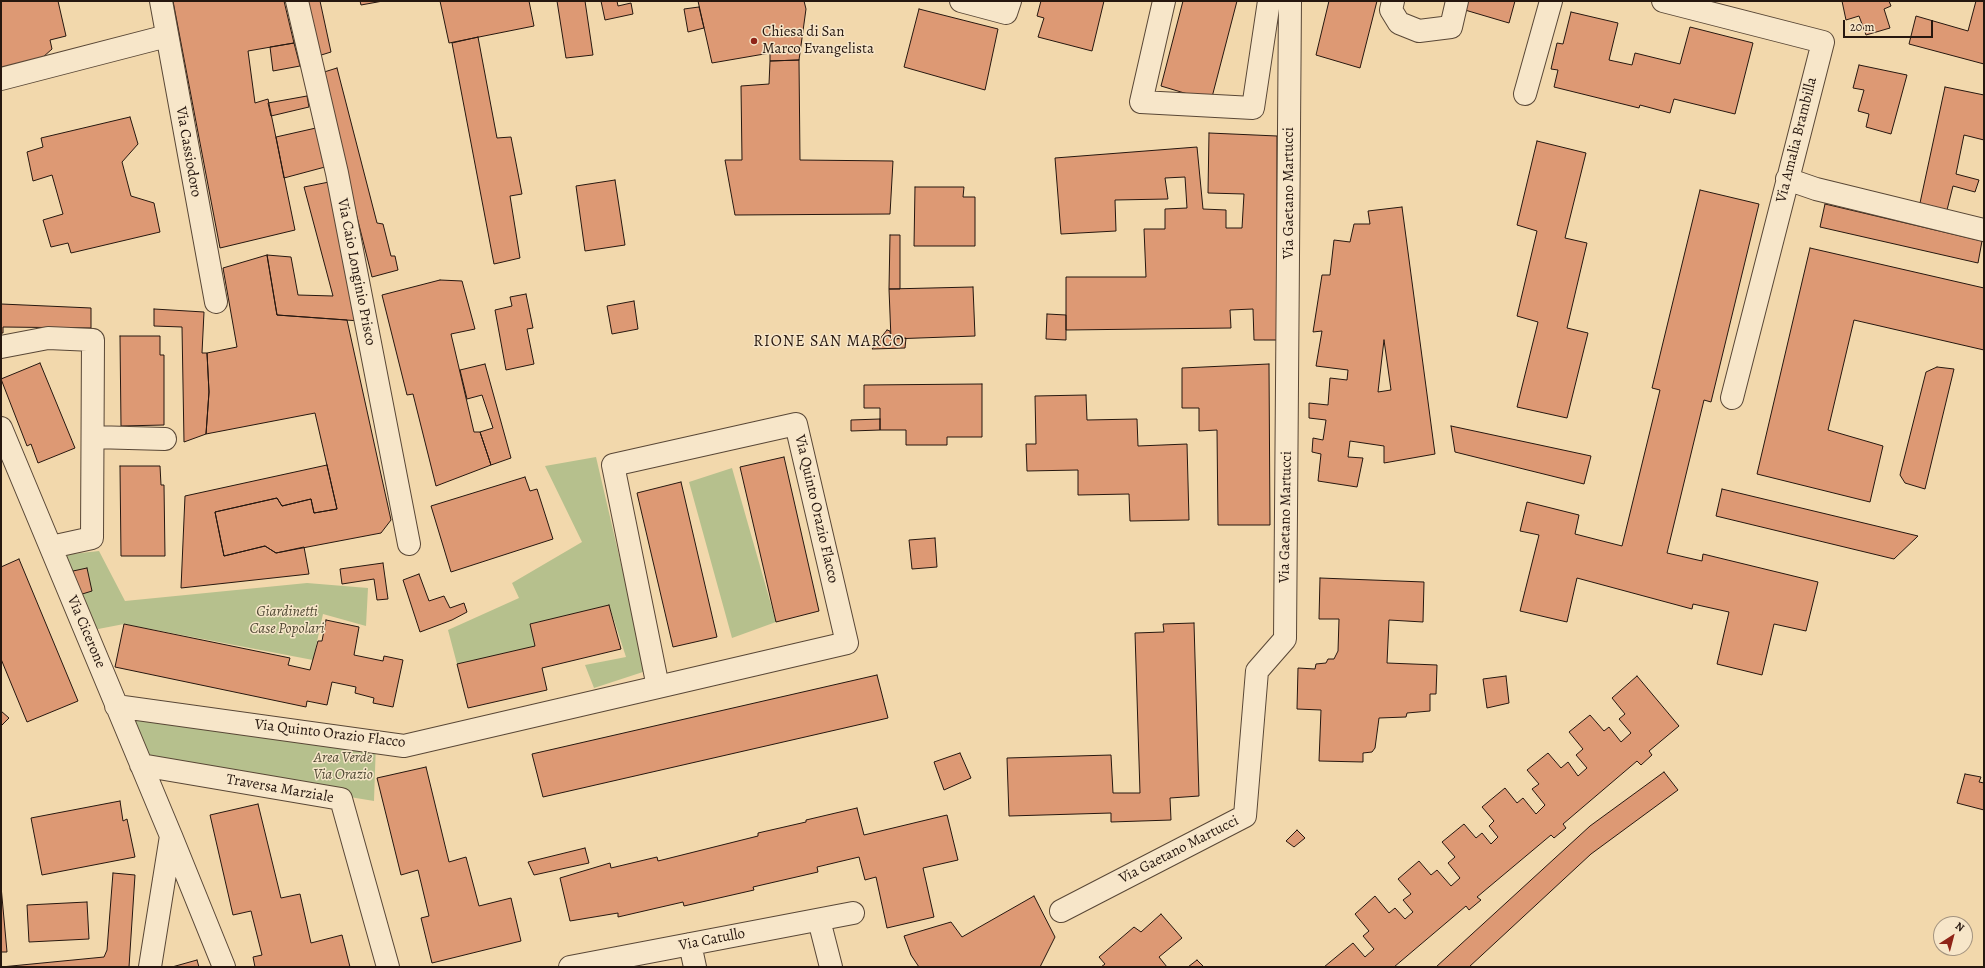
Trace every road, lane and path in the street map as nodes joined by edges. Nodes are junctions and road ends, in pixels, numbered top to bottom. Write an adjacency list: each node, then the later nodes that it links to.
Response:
1 (161, 1): 12 (street, Via Cassiodoro)
2 (297, 1): 23 (street, Via Caio Longinio Prisco)
3 (961, 1): 4 (street)
4 (1010, 1)
5 (1164, 1): 6 (street)
6 (1269, 1)
7 (1290, 1): 29 (street, Via Gaetano Martucci)
8 (1393, 1): 9 (street)
9 (1457, 1)
10 (1551, 1): 14 (street)
11 (1663, 1): 15 (street, Via Amalia Brambilla)
12 (167, 36): 13 (street); 17 (street, Via Cassiodoro)
13 (1, 80)
14 (1525, 94)
15 (1787, 179): 16 (street); 19 (street, Via Amalia Brambilla)
16 (1984, 230)
17 (216, 302)
18 (1, 347): 21 (street)
19 (1732, 398)
20 (1, 428): 24 (street, Via Cicerone)
21 (93, 437): 22 (street); 24 (street)
22 (164, 439)
23 (409, 544)
24 (51, 547): 26 (street, Via Cicerone)
25 (658, 687): 25 (street, Via Quinto Orazio Flacco); 26 (street, Via Quinto Orazio Flacco)
26 (116, 706): 27 (street, Via Cicerone)
27 (141, 765): 28 (street, Via Cicerone); 35 (street, Traversa Marziale)
28 (171, 836): 33 (street); 34 (street, Via Cicerone)
29 (1061, 911)
30 (853, 913): 31 (street, Via Catullo)
31 (818, 920): 32 (street, Via Catullo); 38 (street)
32 (690, 944): 36 (street, Via Catullo); 37 (street)
33 (150, 967)
34 (224, 967)
35 (388, 967)
36 (570, 967)
37 (695, 967)
38 (831, 967)

